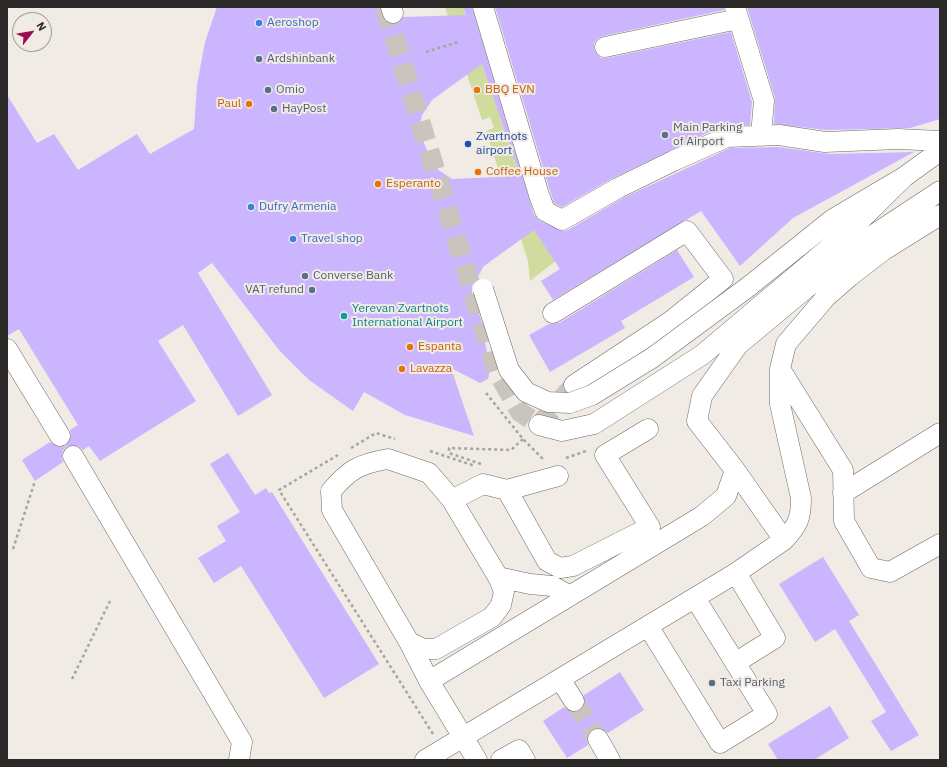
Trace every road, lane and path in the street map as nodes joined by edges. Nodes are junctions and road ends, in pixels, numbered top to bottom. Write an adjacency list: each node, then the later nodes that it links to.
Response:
1 (483, 7): 6 (lane)
2 (736, 13): 4 (lane); 6 (lane)
3 (458, 42): 5 (path)
4 (605, 47)
5 (426, 52)
6 (761, 135): 7 (lane)
7 (940, 141)
8 (940, 151): 9 (lane)
9 (904, 177): 12 (lane, bridge); 18 (lane)
10 (940, 191): 32 (lane)
11 (940, 215): 15 (lane)
12 (483, 289)
13 (553, 313): 16 (lane)
14 (7, 349): 21 (lane)
15 (780, 369): 35 (lane); 37 (lane)
16 (574, 385)
17 (486, 393): 22 (path)
18 (539, 425)
19 (648, 429): 34 (lane)
20 (940, 433): 35 (lane)
21 (60, 436)
22 (522, 439): 29 (path); 31 (path)
23 (398, 440): 24 (path)
24 (350, 448)
25 (588, 449): 31 (path)
26 (428, 450): 30 (path)
27 (344, 452): 54 (path)
28 (73, 456): 55 (lane)
29 (486, 466)
30 (479, 467)
31 (556, 467): 34 (lane)
32 (735, 470): 37 (lane); 42 (lane)
33 (35, 481): 39 (path)
34 (507, 490): 36 (lane)
35 (843, 493): 38 (lane)
36 (452, 500): 41 (lane); 46 (lane)
37 (784, 540): 40 (lane)
38 (940, 544)
39 (13, 549)
40 (736, 573): 43 (lane); 47 (lane)
41 (498, 577): 42 (lane); 46 (lane)
42 (570, 596): 50 (lane)
43 (694, 598): 45 (lane); 47 (lane)
44 (110, 601): 48 (path)
45 (648, 626): 47 (lane); 49 (lane)
46 (409, 642): 50 (lane)
47 (735, 664)
48 (72, 679)
49 (560, 679): 51 (lane); 52 (lane)
50 (429, 681): 52 (lane)
51 (574, 701)
52 (463, 738): 54 (lane); 57 (lane)
53 (598, 739): 60 (lane)
54 (443, 750): 56 (lane)
55 (239, 760)
56 (425, 760)
57 (476, 760)
58 (500, 760): 59 (lane)
59 (525, 760)
60 (610, 760)

